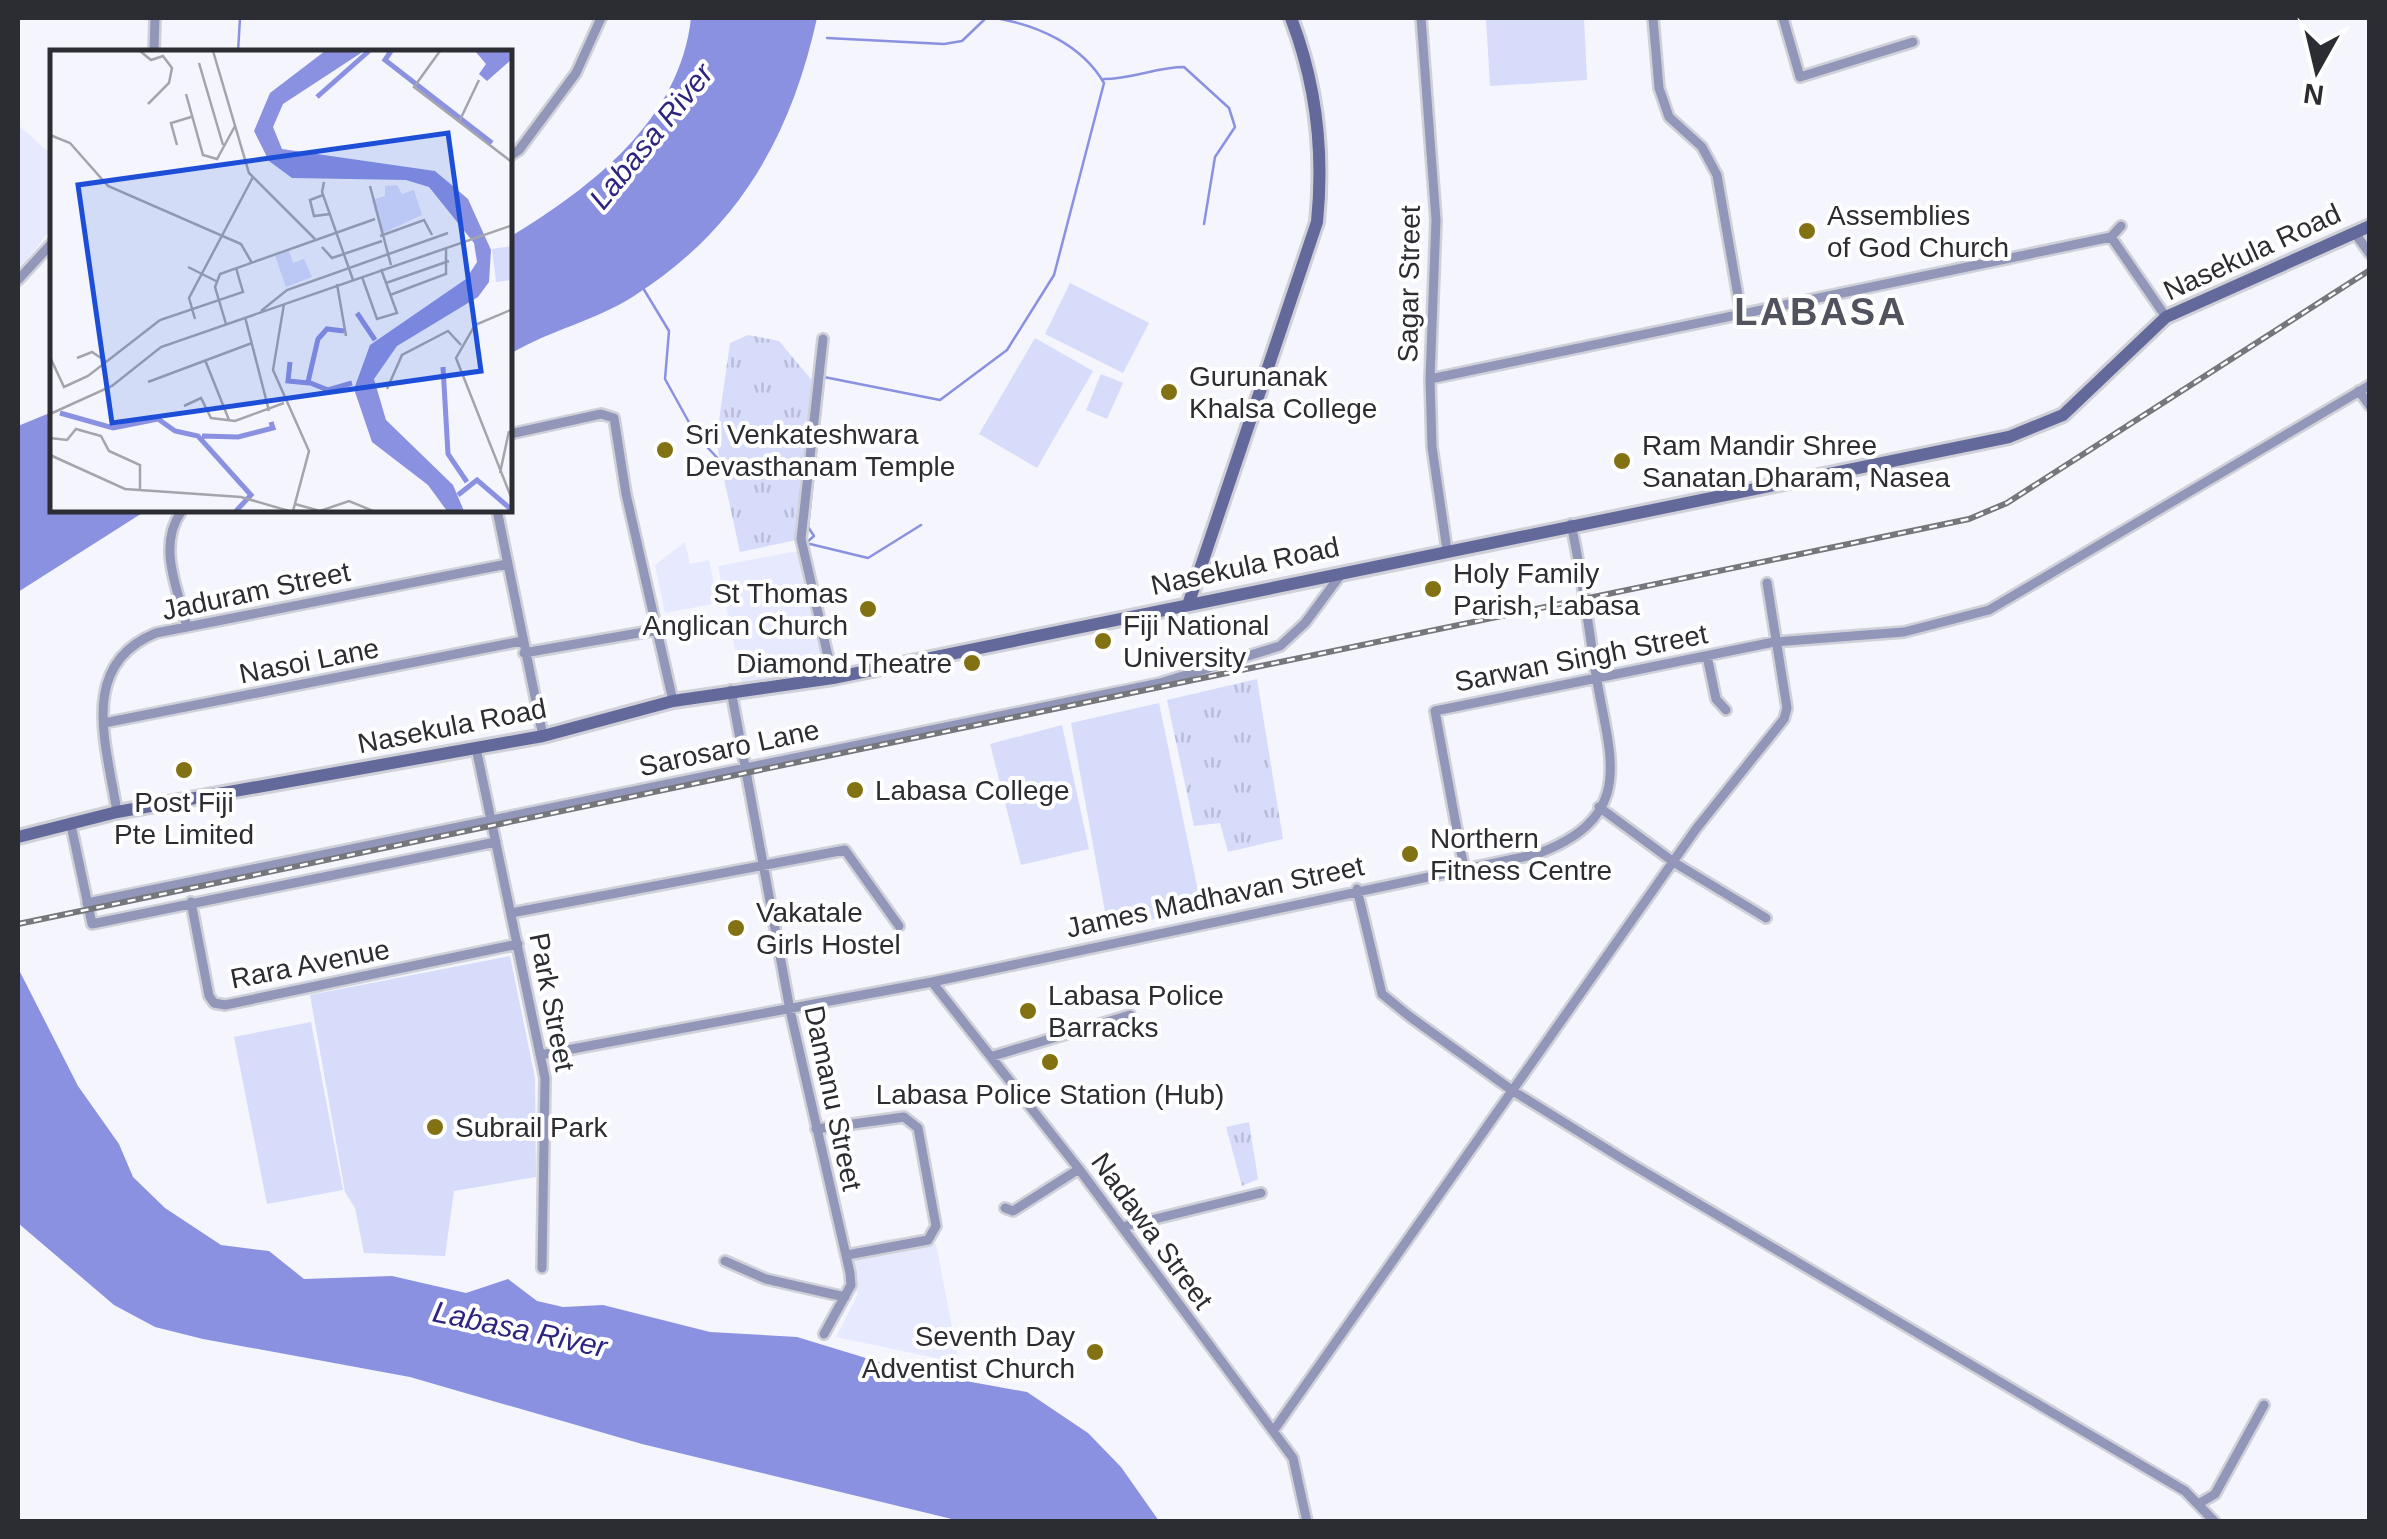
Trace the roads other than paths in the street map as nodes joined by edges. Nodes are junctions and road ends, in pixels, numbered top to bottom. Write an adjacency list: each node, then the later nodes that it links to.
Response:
1 (154, 18): 8 (street)
2 (601, 18): 9 (street)
3 (1291, 18): 32 (main road)
4 (1421, 18): 20 (street, Sagar Street)
5 (1653, 18): 17 (street)
6 (1783, 18): 7 (street)
7 (1913, 42)
8 (154, 50)
9 (512, 155)
10 (2120, 226): 13 (street)
11 (2370, 226): 12 (main road, Nasekula Road)
12 (2354, 232): 15 (street); 18 (main road, Nasekula Road)
13 (2111, 237): 17 (street); 18 (street)
14 (50, 245): 16 (street)
15 (2370, 254)
16 (18, 280)
17 (1741, 313): 20 (street)
18 (2166, 317): 27 (main road, Nasekula Road)
19 (824, 339): 39 (street)
20 (1430, 379): 28 (street, Sagar Street)
21 (2370, 385): 22 (street, Sarwan Singh Street)
22 (2359, 391): 23 (street); 36 (street, Sarwan Singh Street)
23 (2370, 406)
24 (512, 434): 34 (street)
25 (181, 512): 33 (street)
26 (497, 512): 29 (street)
27 (1571, 524): 28 (main road, Nasekula Road); 40 (street, James Madhavan Street)
28 (1447, 550): 30 (main road, Nasekula Road)
29 (507, 564): 33 (street, Jaduram Street); 35 (street)
30 (1344, 570): 32 (main road, Nasekula Road); 47 (street, Sarosaro Lane)
31 (1767, 583): 36 (street)
32 (1188, 605): 39 (main road, Nasekula Road)
33 (187, 627): 44 (street, Jaduram Street)
34 (656, 630): 37 (street); 42 (street)
35 (522, 641): 37 (street); 44 (street, Nasoi Lane)
36 (1774, 642): 38 (street, Sarwan Singh Street); 54 (street)
37 (524, 653): 45 (street)
38 (1707, 656): 40 (street, Sarwan Singh Street); 43 (street)
39 (833, 678): 41 (main road, Nasekula Road)
40 (1597, 678): 48 (street, James Madhavan Street); 56 (street, Sarwan Singh Street)
41 (731, 690): 42 (main road, Nasekula Road); 47 (street, Damanu Street)
42 (674, 701): 45 (main road, Nasekula Road)
43 (1726, 710)
44 (104, 723): 49 (street, Jaduram Street)
45 (543, 736): 46 (main road, Nasekula Road)
46 (476, 748): 49 (main road, Nasekula Road); 50 (street, Park Street)
47 (743, 766): 50 (street, Sarosaro Lane); 55 (street, Damanu Street)
48 (1599, 806): 54 (street); 56 (street, James Madhavan Street)
49 (117, 812): 51 (main road, Nasekula Road)
50 (492, 822): 53 (street, Park Street); 59 (street, Sarosaro Lane)
51 (71, 825): 52 (main road, Nasekula Road); 59 (street)
52 (18, 837)
53 (496, 842): 58 (street); 60 (street, Park Street)
54 (1676, 863): 61 (street); 69 (street)
55 (765, 864): 60 (street); 62 (street); 65 (street, Damanu Street)
56 (1464, 868): 57 (street, James Madhavan Street)
57 (1358, 890): 64 (street, James Madhavan Street); 69 (street)
58 (191, 902): 59 (street); 63 (street, Rara Avenue)
59 (87, 904)
60 (511, 913): 63 (street, Park Street)
61 (1766, 918)
62 (899, 926)
63 (518, 944): 67 (street, Park Street)
64 (932, 982): 65 (street, James Madhavan Street); 68 (street, Nadawa Street)
65 (790, 1010): 67 (street, James Madhavan Street); 70 (street, Damanu Street)
66 (1130, 1015): 68 (street)
67 (540, 1055): 77 (street, Park Street)
68 (993, 1056): 71 (street, Nadawa Street)
69 (1513, 1091): 81 (street); 82 (street)
70 (816, 1130): 75 (street, Damanu Street); 75 (street)
71 (1079, 1168): 73 (street); 74 (street, Nadawa Street)
72 (1261, 1193): 74 (street)
73 (1005, 1208)
74 (1122, 1227): 81 (street, Nadawa Street)
75 (847, 1255): 78 (street, Damanu Street)
76 (725, 1261): 78 (street)
77 (542, 1268)
78 (845, 1297): 79 (street, Damanu Street)
79 (824, 1334)
80 (2264, 1405): 82 (street)
81 (1274, 1430): 83 (street, Nadawa Street)
82 (2200, 1503): 84 (street)
83 (1307, 1522)
84 (2215, 1522)

